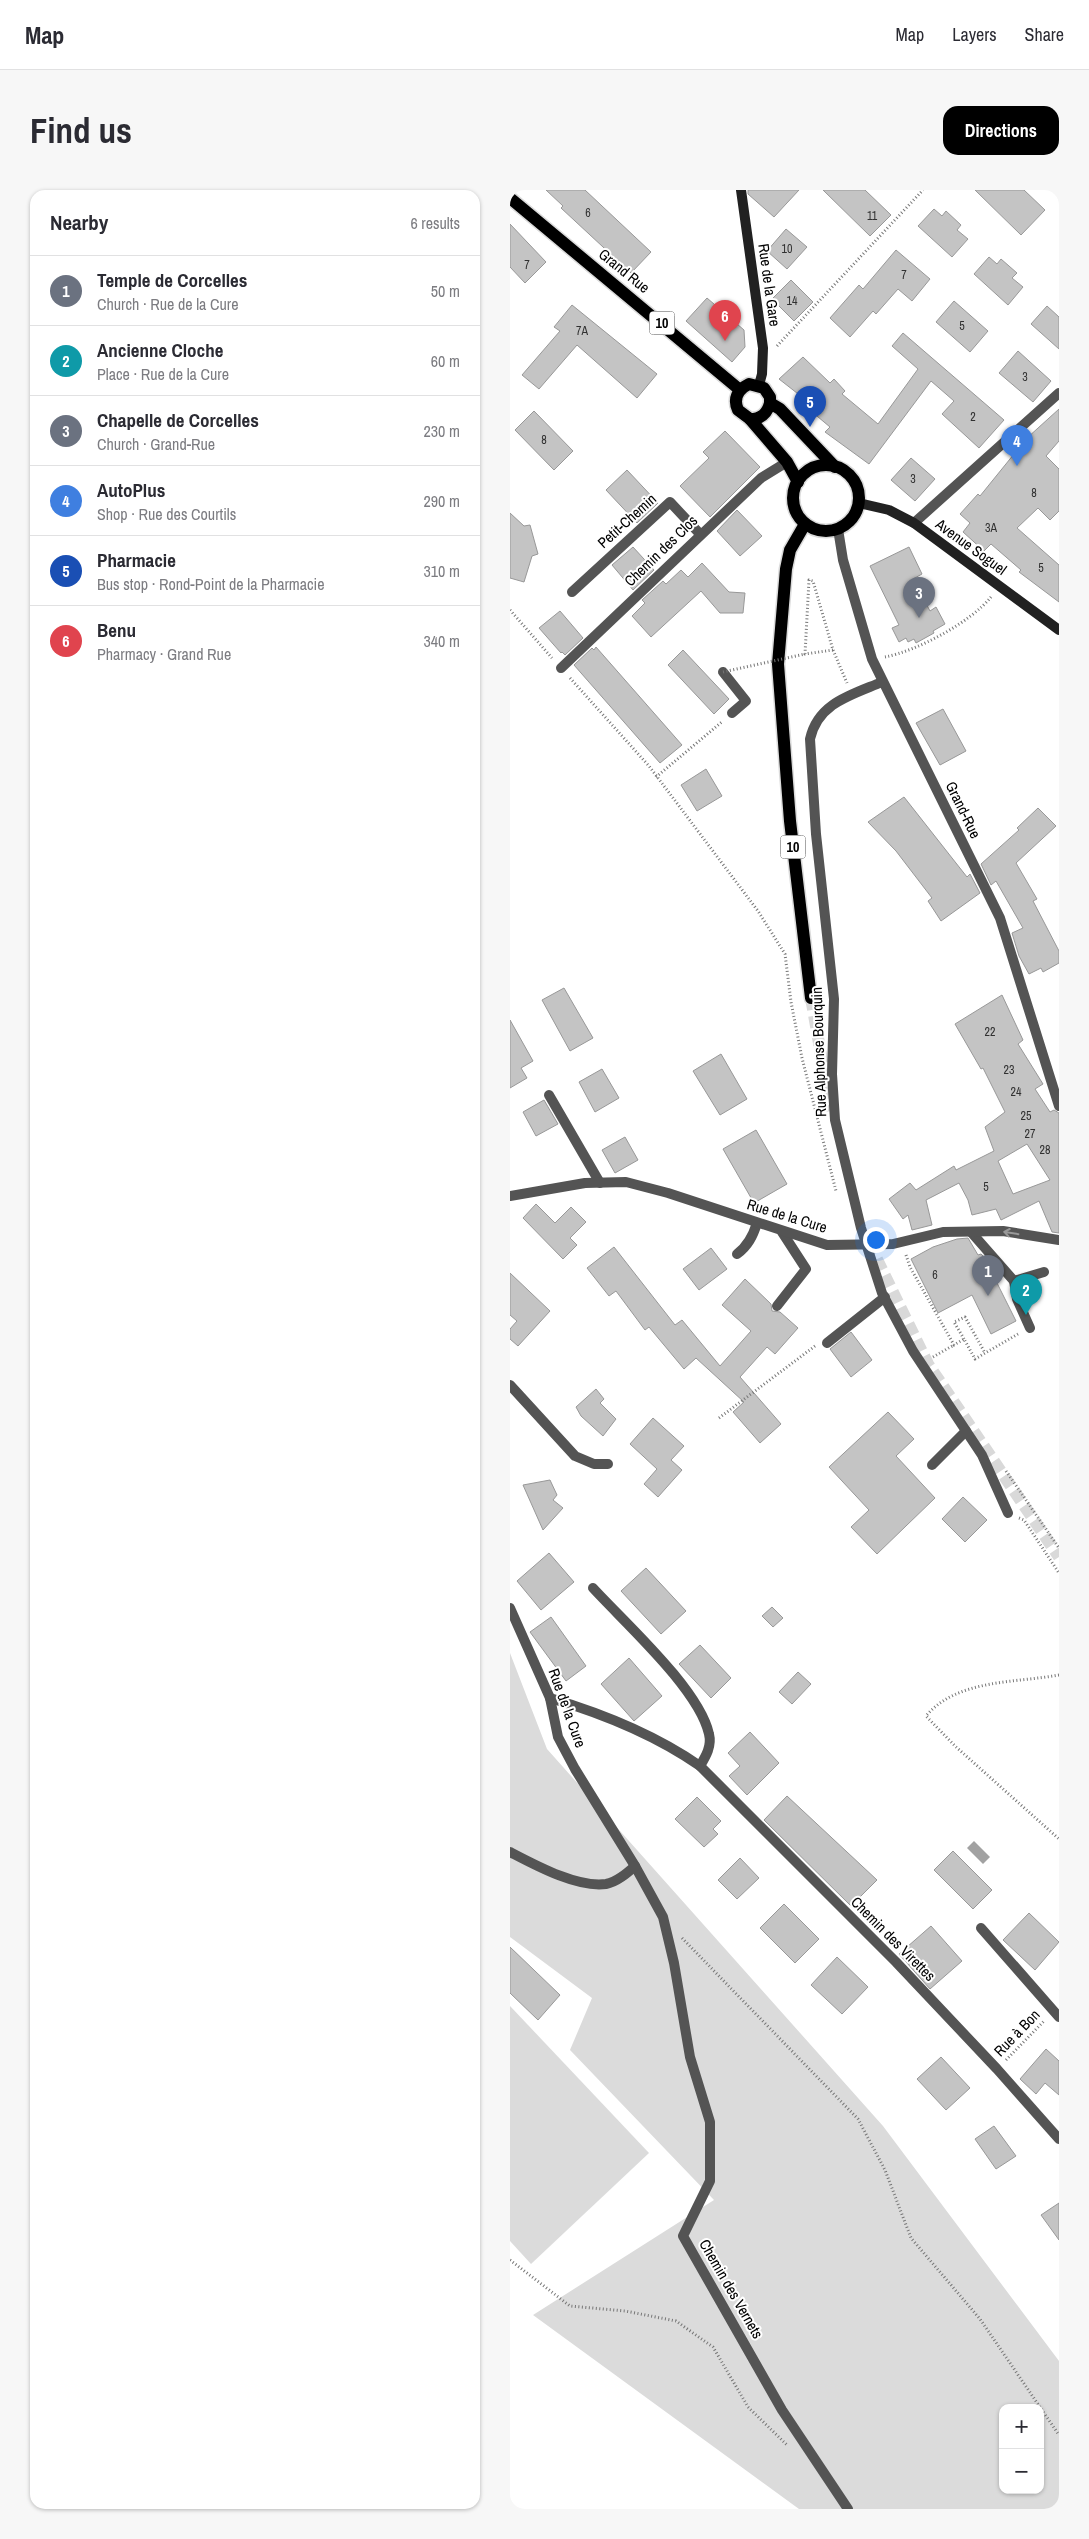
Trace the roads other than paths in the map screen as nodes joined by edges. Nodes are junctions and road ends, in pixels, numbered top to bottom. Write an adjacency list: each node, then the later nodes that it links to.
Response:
1 (741, 190): 3 (street, Rue de la Gare)
2 (510, 198): 4 (main road, Grand Rue / 10)
3 (758, 385): 4 (main road); 6 (main road)
4 (740, 390): 7 (main road)
5 (1059, 393): 12 (street)
6 (770, 403): 7 (main road); 9 (main road)
7 (750, 419): 8 (main road)
8 (787, 462): 10 (main road); 15 (street, Chemin des Clos)
9 (835, 467): 10 (main road); 11 (main road)
10 (798, 482): 13 (main road)
11 (859, 503): 12 (street, Avenue Soguel); 14 (main road)
12 (914, 523): 17 (street, Avenue Soguel)
13 (805, 524): 14 (main road); 22 (main road, 10)
14 (838, 529): 20 (street, Grand-Rue)
15 (700, 534): 16 (street, Petit-Chemin); 18 (street, Chemin des Clos)
16 (572, 592)
17 (1059, 630)
18 (561, 668)
19 (723, 672): 21 (street)
20 (882, 682): 24 (street, Grand-Rue); 31 (street, Rue Alphonse Bourquin)
21 (732, 713)
22 (811, 998)
23 (549, 1094): 25 (street)
24 (1059, 1106)
25 (600, 1183): 26 (street, Rue de la Cure); 27 (street, Rue de la Cure)
26 (510, 1196)
27 (757, 1223): 28 (street, Rue de la Cure); 32 (street)
28 (782, 1232): 31 (street, Rue de la Cure); 36 (street)
29 (971, 1232): 30 (street, Rue de la Cure, one-way to 29); 31 (street, Rue de la Cure); 34 (street)
30 (1059, 1240)
31 (866, 1246): 35 (street, Rue Alphonse Bourquin)
32 (737, 1254)
33 (1044, 1272): 34 (street)
34 (1014, 1281): 37 (street)
35 (885, 1297): 38 (street); 40 (street, Rue Alphonse Bourquin)
36 (777, 1306)
37 (1030, 1328)
38 (830, 1340)
39 (510, 1384): 41 (street)
40 (966, 1431): 42 (street); 43 (street, Rue Alphonse Bourquin)
41 (608, 1464)
42 (932, 1465)
43 (1008, 1512)
44 (593, 1588): 47 (street)
45 (510, 1608): 46 (street, Rue de la Cure)
46 (550, 1698): 47 (street, Chemin des Virettes); 49 (street, Rue de la Cure)
47 (700, 1766): 52 (street, Chemin des Virettes)
48 (510, 1852): 49 (street)
49 (635, 1866): 53 (street, Chemin des Vernets)
50 (980, 1928): 51 (street)
51 (1056, 2015)
52 (1059, 2139)
53 (848, 2509)

